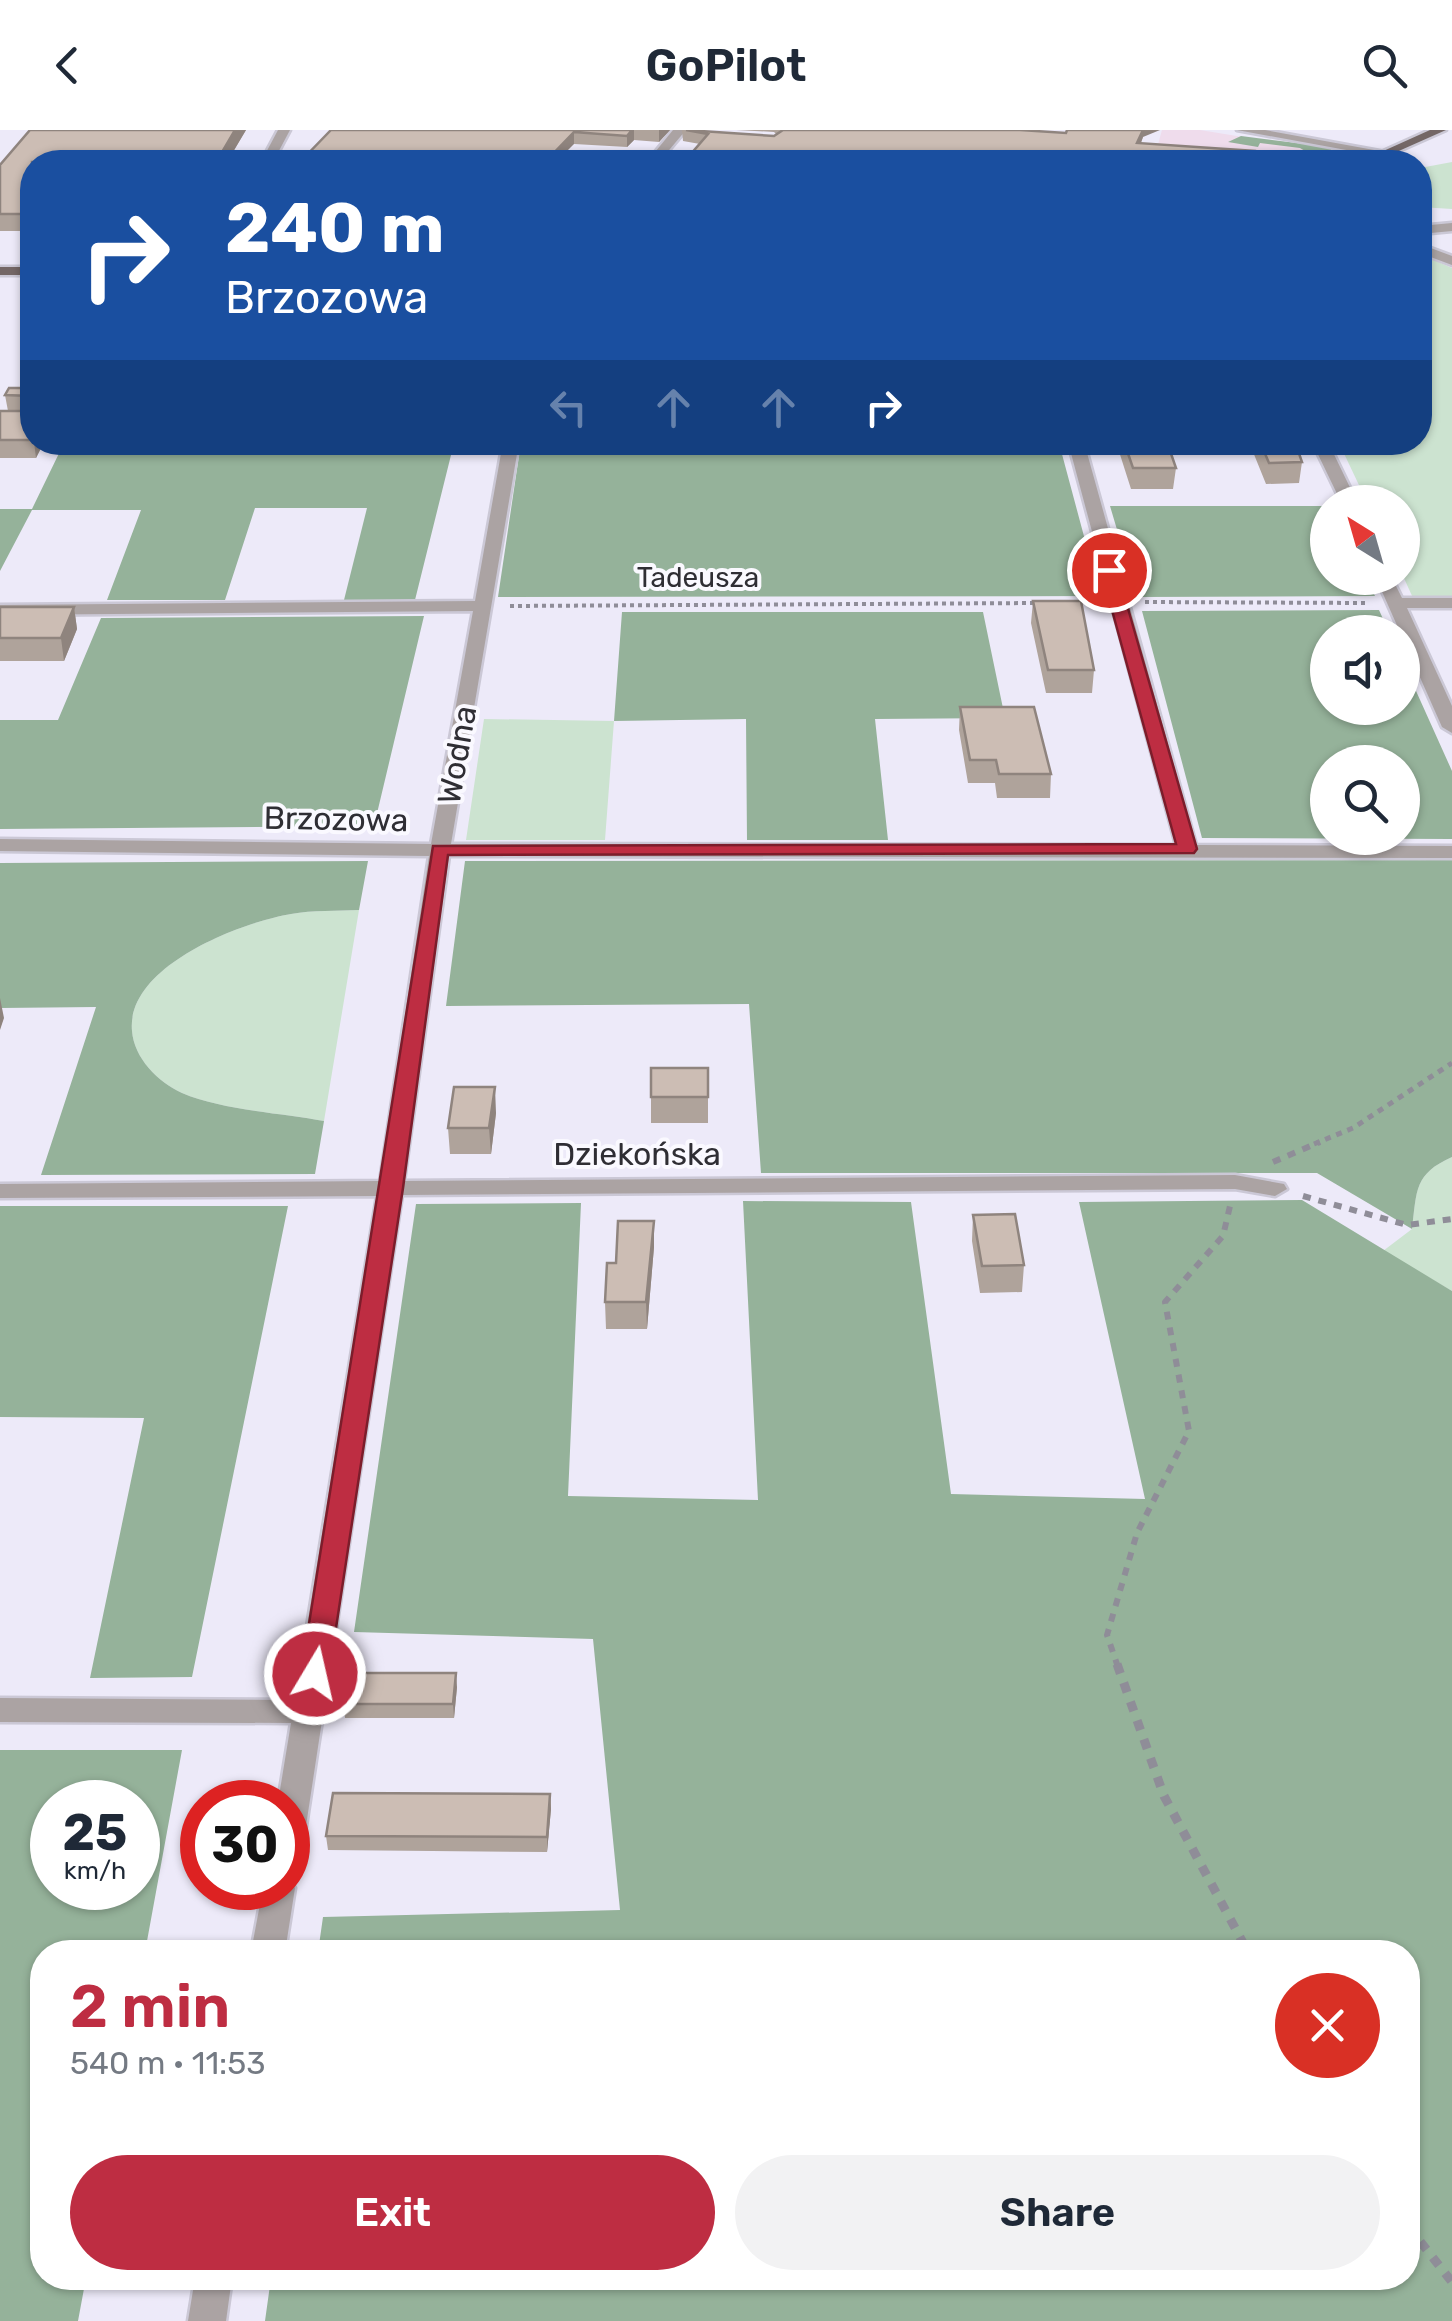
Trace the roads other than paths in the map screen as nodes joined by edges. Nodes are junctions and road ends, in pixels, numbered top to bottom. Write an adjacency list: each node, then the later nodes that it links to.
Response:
1 (1242, 130): 5 (street)
2 (1440, 130): 6 (main road)
3 (679, 131): 4 (street)
4 (697, 134)
5 (1365, 150)
6 (1398, 150)
7 (509, 455): 14 (street, Wodna)
8 (1079, 455): 18 (street)
9 (1326, 455): 10 (street)
10 (1341, 485)
11 (1392, 595): 12 (street)
12 (1396, 603): 13 (street); 16 (street)
13 (1452, 603)
14 (484, 606): 15 (street); 19 (street, Wodna)
15 (0, 610)
16 (1452, 726)
17 (0, 844): 19 (street, Brzozowa)
18 (1187, 849): 19 (street, Brzozowa); 20 (street, Brzozowa)
19 (440, 850): 21 (street, Wodna)
20 (1452, 852)
21 (392, 1188): 22 (street, Dziekońska); 23 (street, Dziekońska); 25 (street, Wodna)
22 (1274, 1190)
23 (0, 1191)
24 (0, 1710): 25 (street)
25 (309, 1712): 26 (street, Wodna)
26 (298, 1780)
27 (275, 1910): 28 (street)
28 (270, 1940)
29 (212, 2290): 30 (street)
30 (206, 2321)

